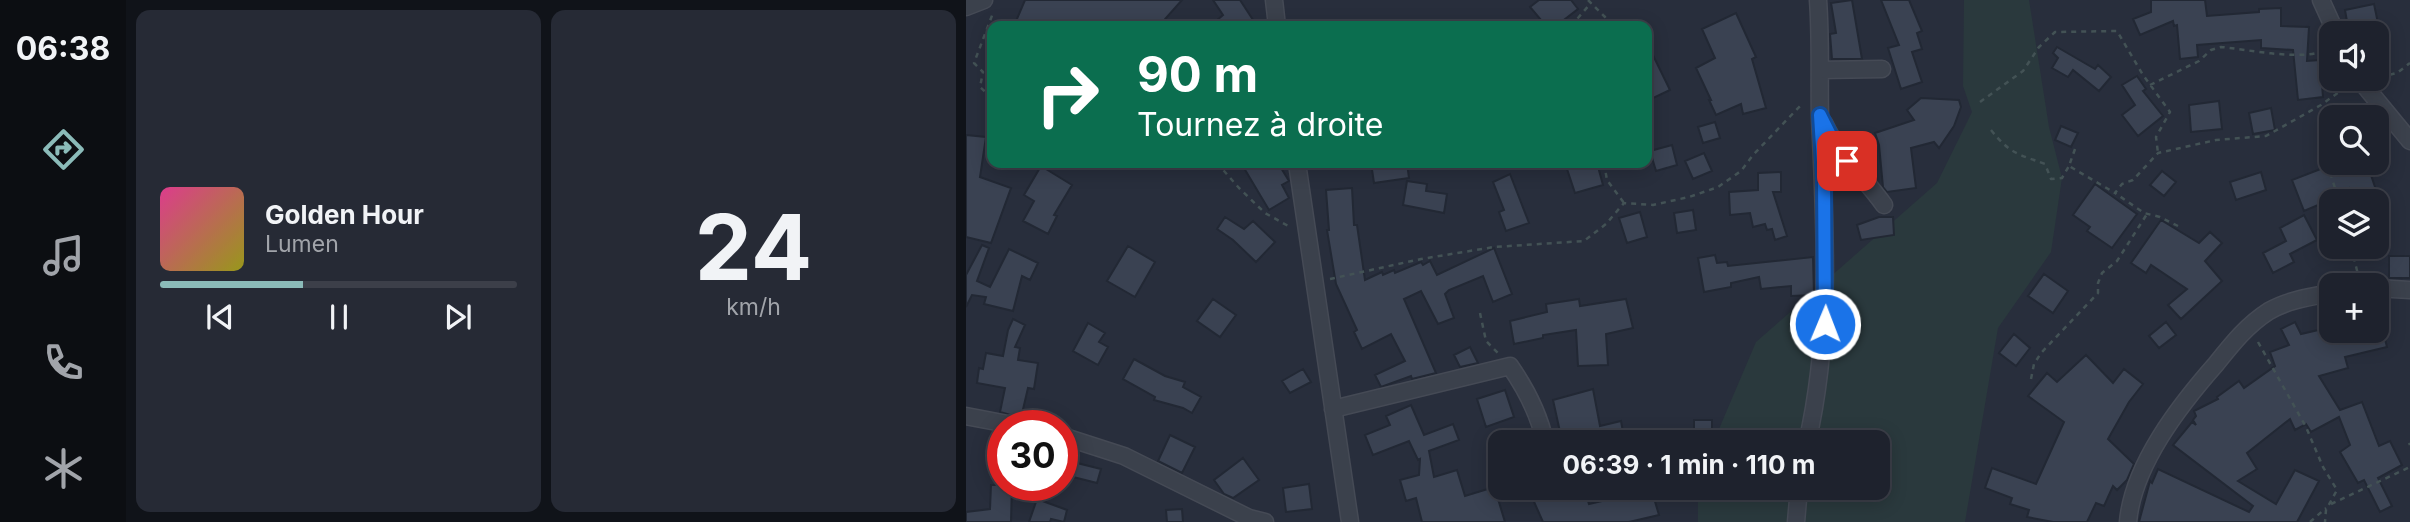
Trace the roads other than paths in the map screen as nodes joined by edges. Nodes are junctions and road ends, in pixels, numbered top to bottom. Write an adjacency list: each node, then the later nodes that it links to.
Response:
1 (1274, 0): 6 (street)
2 (1818, 0): 9 (street)
3 (2321, 0): 7 (street)
4 (989, 4): 5 (street)
5 (966, 7)
6 (1276, 21)
7 (2331, 21)
8 (1882, 69): 9 (street)
9 (1820, 70): 11 (street)
10 (2362, 91): 12 (street)
11 (1820, 115): 14 (street); 22 (street)
12 (2410, 141)
13 (1298, 168): 18 (street)
14 (1884, 205)
15 (2389, 289): 16 (street)
16 (2410, 290)
17 (2319, 295): 28 (street)
18 (1333, 409): 21 (street); 26 (street)
19 (966, 416): 20 (street)
20 (987, 420)
21 (1543, 430)
22 (1810, 430)
23 (1078, 441): 25 (street)
24 (1798, 500): 27 (street)
25 (1265, 522)
26 (1350, 522)
27 (1796, 522)
28 (2128, 522)

